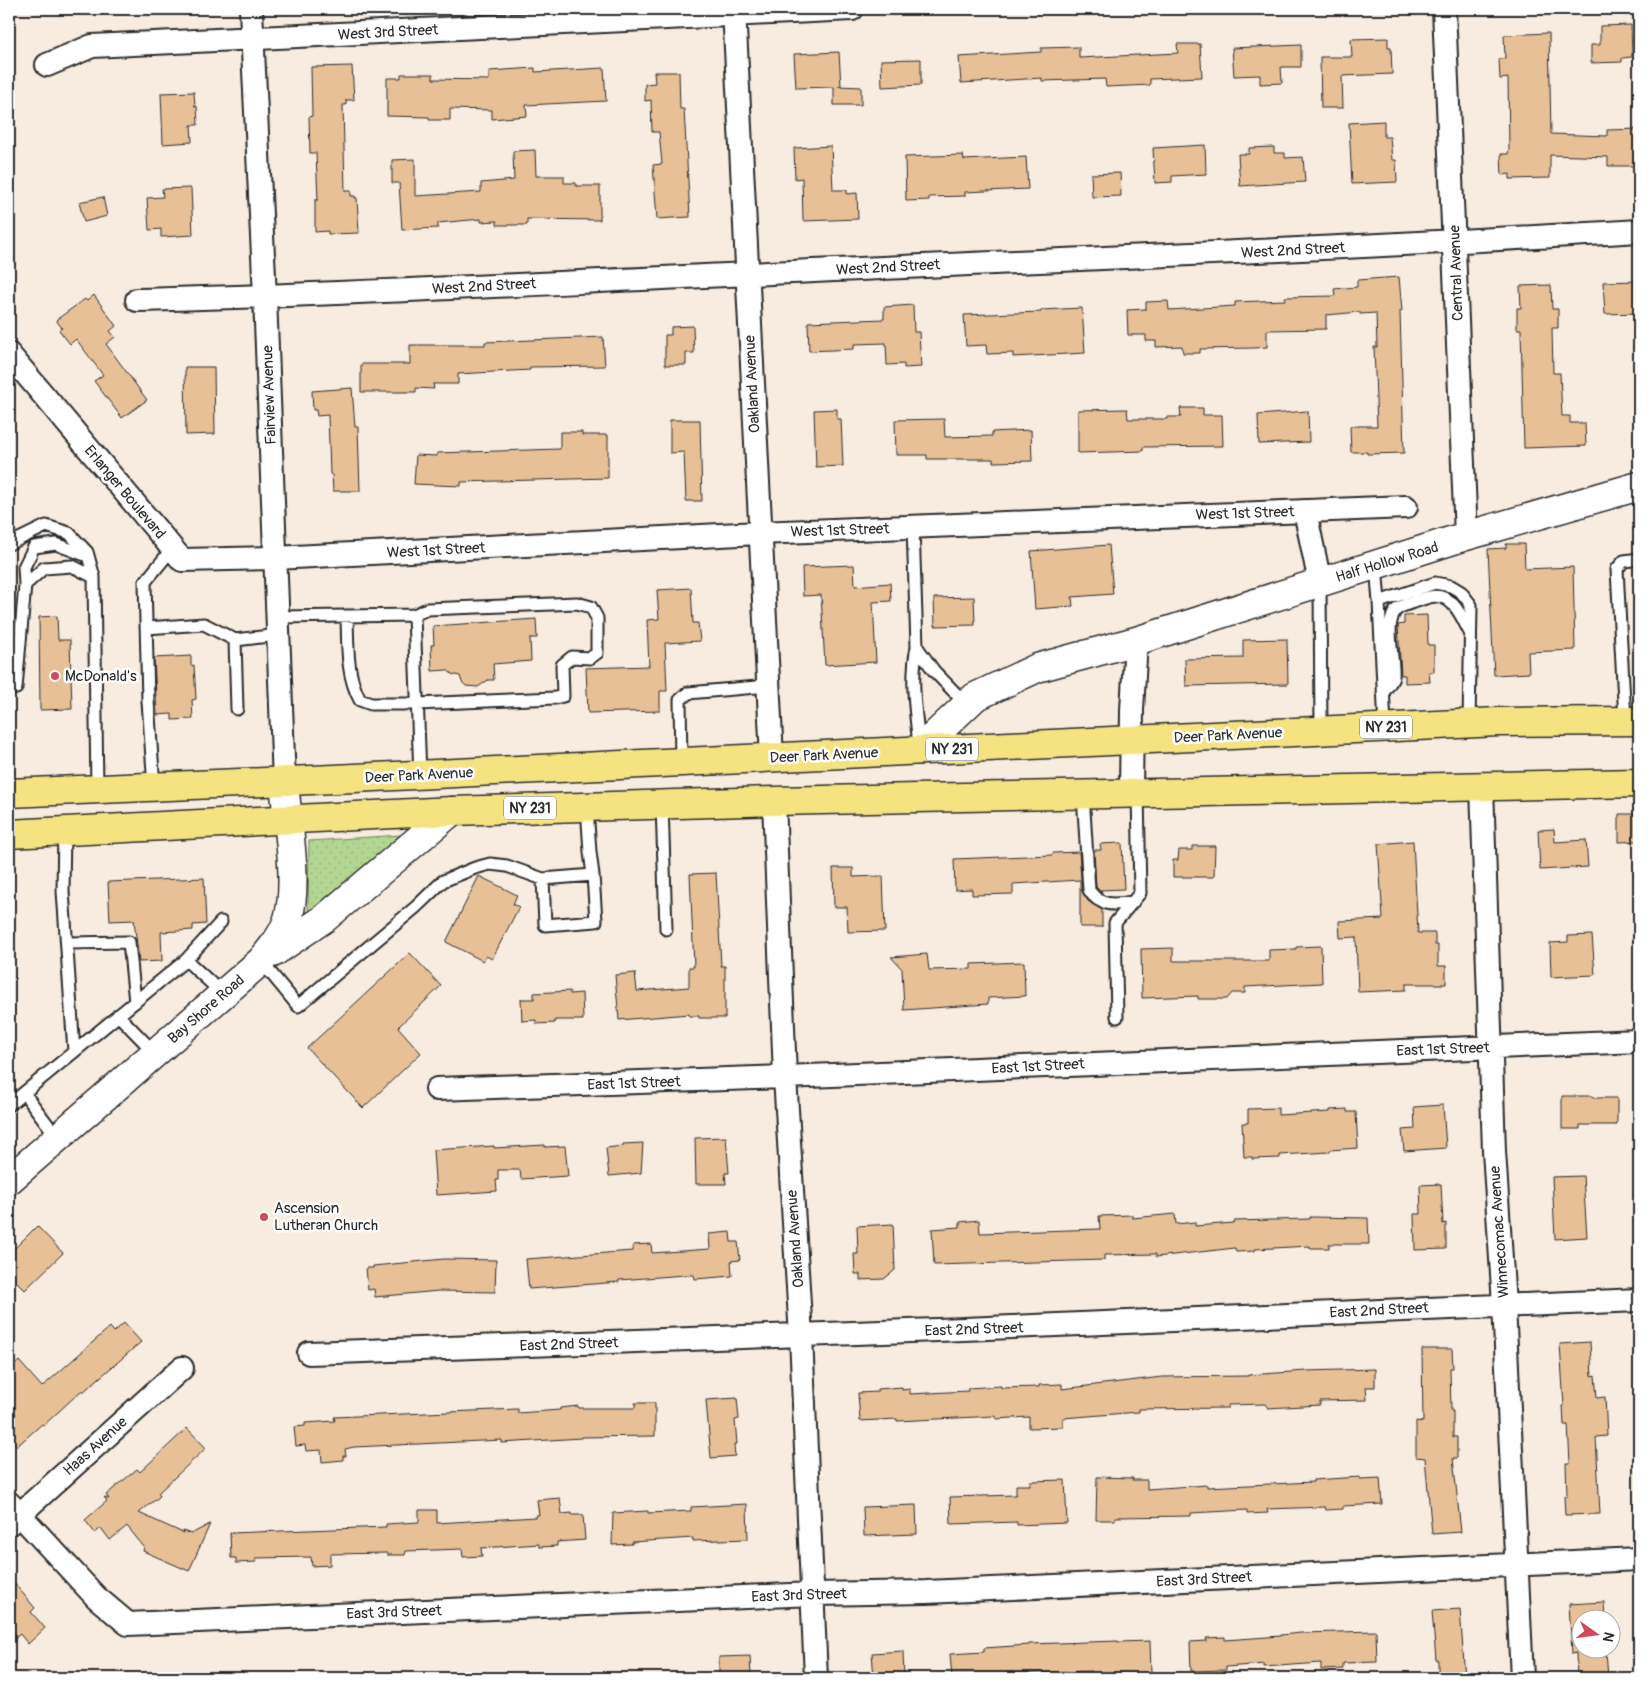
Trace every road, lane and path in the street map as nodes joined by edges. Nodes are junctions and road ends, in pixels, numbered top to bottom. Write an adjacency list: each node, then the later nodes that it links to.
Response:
1 (251, 9): 5 (street, Fairview Avenue)
2 (852, 9): 4 (street, West 3rd Street)
3 (1444, 9): 8 (street, Central Avenue)
4 (734, 11): 5 (street, West 3rd Street); 9 (street, Oakland Avenue)
5 (253, 39): 6 (street, West 3rd Street); 10 (street, Fairview Avenue)
6 (47, 65)
7 (1639, 231): 8 (street, West 2nd Street)
8 (1455, 242): 9 (street, West 2nd Street); 18 (street, Central Avenue)
9 (746, 274): 10 (street, West 2nd Street); 17 (street, Oakland Avenue)
10 (265, 297): 11 (street, West 2nd Street); 22 (street, Fairview Avenue)
11 (137, 300)
12 (9, 354): 20 (street, Erlanger Boulevard)
13 (1639, 486): 18 (street, Half Hollow Road)
14 (1406, 507): 15 (street, West 1st Street)
15 (1305, 511): 16 (street, West 1st Street); 26 (street)
16 (913, 527): 17 (street, West 1st Street); 36 (lane)
17 (760, 533): 22 (street, West 1st Street); 37 (street, Oakland Avenue)
18 (1466, 536): 24 (street, Half Hollow Road)
19 (9, 544): 21 (lane)
20 (172, 548): 22 (street, Erlanger Boulevard); 32 (lane)
21 (88, 556): 25 (lane); 27 (lane)
22 (275, 558): 31 (street, Fairview Avenue)
23 (1639, 558): 43 (lane)
24 (1376, 565): 26 (street, Half Hollow Road); 28 (lane)
25 (94, 577): 27 (lane); 56 (lane)
26 (1320, 582): 35 (street, Half Hollow Road); 46 (lane)
27 (25, 585): 38 (lane)
28 (1379, 602): 33 (lane); 39 (lane)
29 (414, 615): 30 (lane); 40 (lane); 40 (lane)
30 (347, 616): 31 (lane); 40 (lane)
31 (278, 626): 34 (lane); 52 (street, Fairview Avenue)
32 (146, 628): 34 (lane); 55 (lane)
33 (1471, 635): 39 (lane); 44 (lane)
34 (235, 640): 42 (lane)
35 (1136, 642): 41 (street, Half Hollow Road); 47 (street)
36 (917, 647): 41 (lane); 48 (lane)
37 (768, 686): 49 (street, Oakland Avenue); 50 (lane)
38 (9, 689)
39 (1383, 693): 45 (lane)
40 (417, 704): 51 (lane)
41 (967, 704): 48 (street, Half Hollow Road)
42 (237, 709)
43 (1632, 722): 44 (main road, Deer Park Avenue / NY 231)
44 (1469, 724): 45 (main road, Deer Park Avenue / NY 231)
45 (1385, 728): 46 (main road, Deer Park Avenue / NY 231)
46 (1321, 730): 47 (main road, Deer Park Avenue / NY 231)
47 (1132, 740): 48 (main road, Deer Park Avenue / NY 231); 58 (street)
48 (919, 750): 49 (main road, Deer Park Avenue / NY 231)
49 (772, 758): 50 (main road, Deer Park Avenue / NY 231)
50 (681, 762): 51 (main road, Deer Park Avenue / NY 231)
51 (420, 775): 52 (main road, Deer Park Avenue / NY 231)
52 (284, 782): 55 (main road, Deer Park Avenue / NY 231); 64 (street, Bay Shore Road)
53 (1639, 783): 54 (main road, NY 231)
54 (1482, 786): 58 (main road, NY 231); 80 (street, Winnecomac Avenue)
55 (154, 787): 56 (main road, Deer Park Avenue / NY 231)
56 (97, 789): 57 (main road, Deer Park Avenue / NY 231)
57 (9, 793)
58 (1134, 793): 59 (main road, NY 231); 69 (lane)
59 (1083, 794): 60 (main road, NY 231); 69 (lane)
60 (774, 801): 61 (main road, NY 231); 83 (street, Oakland Avenue)
61 (662, 804): 62 (main road, NY 231); 71 (lane)
62 (588, 806): 63 (main road, NY 231); 67 (lane)
63 (452, 811): 64 (main road, NY 231); 74 (street)
64 (287, 820): 65 (main road, NY 231); 74 (street, Bay Shore Road)
65 (64, 831): 66 (main road, NY 231); 72 (lane)
66 (9, 834)
67 (593, 874): 68 (lane); 68 (lane)
68 (543, 879): 74 (lane)
69 (1132, 902): 78 (lane)
70 (222, 922): 73 (lane)
71 (666, 929)
72 (67, 943): 76 (lane); 81 (lane)
73 (186, 960): 75 (lane); 76 (lane)
74 (261, 960): 75 (street, Bay Shore Road)
75 (223, 994): 82 (street, Bay Shore Road)
76 (135, 1002): 77 (lane)
77 (118, 1015): 81 (lane); 82 (lane)
78 (1117, 1018)
79 (1639, 1040): 80 (street, East 1st Street)
80 (1490, 1046): 83 (street, East 1st Street); 90 (street, Winnecomac Avenue)
81 (74, 1052): 85 (lane)
82 (155, 1053): 87 (street, Bay Shore Road)
83 (784, 1077): 84 (street, East 1st Street); 91 (street, Oakland Avenue)
84 (438, 1090)
85 (24, 1093): 86 (lane); 87 (lane)
86 (9, 1105)
87 (58, 1138): 88 (street, Bay Shore Road)
88 (9, 1180)
89 (1639, 1300): 90 (street, East 2nd Street)
90 (1504, 1305): 91 (street, East 2nd Street); 96 (street, Winnecomac Avenue)
91 (801, 1336): 92 (street, East 2nd Street); 97 (street, Oakland Avenue)
92 (309, 1353)
93 (182, 1368): 94 (street, Haas Avenue)
94 (12, 1514): 97 (street, East 3rd Street)
95 (1639, 1559): 96 (street, East 3rd Street)
96 (1516, 1565): 97 (street, East 3rd Street); 99 (street, Winnecomac Avenue)
97 (813, 1594): 98 (street, Oakland Avenue)
98 (816, 1678)
99 (1522, 1678)

